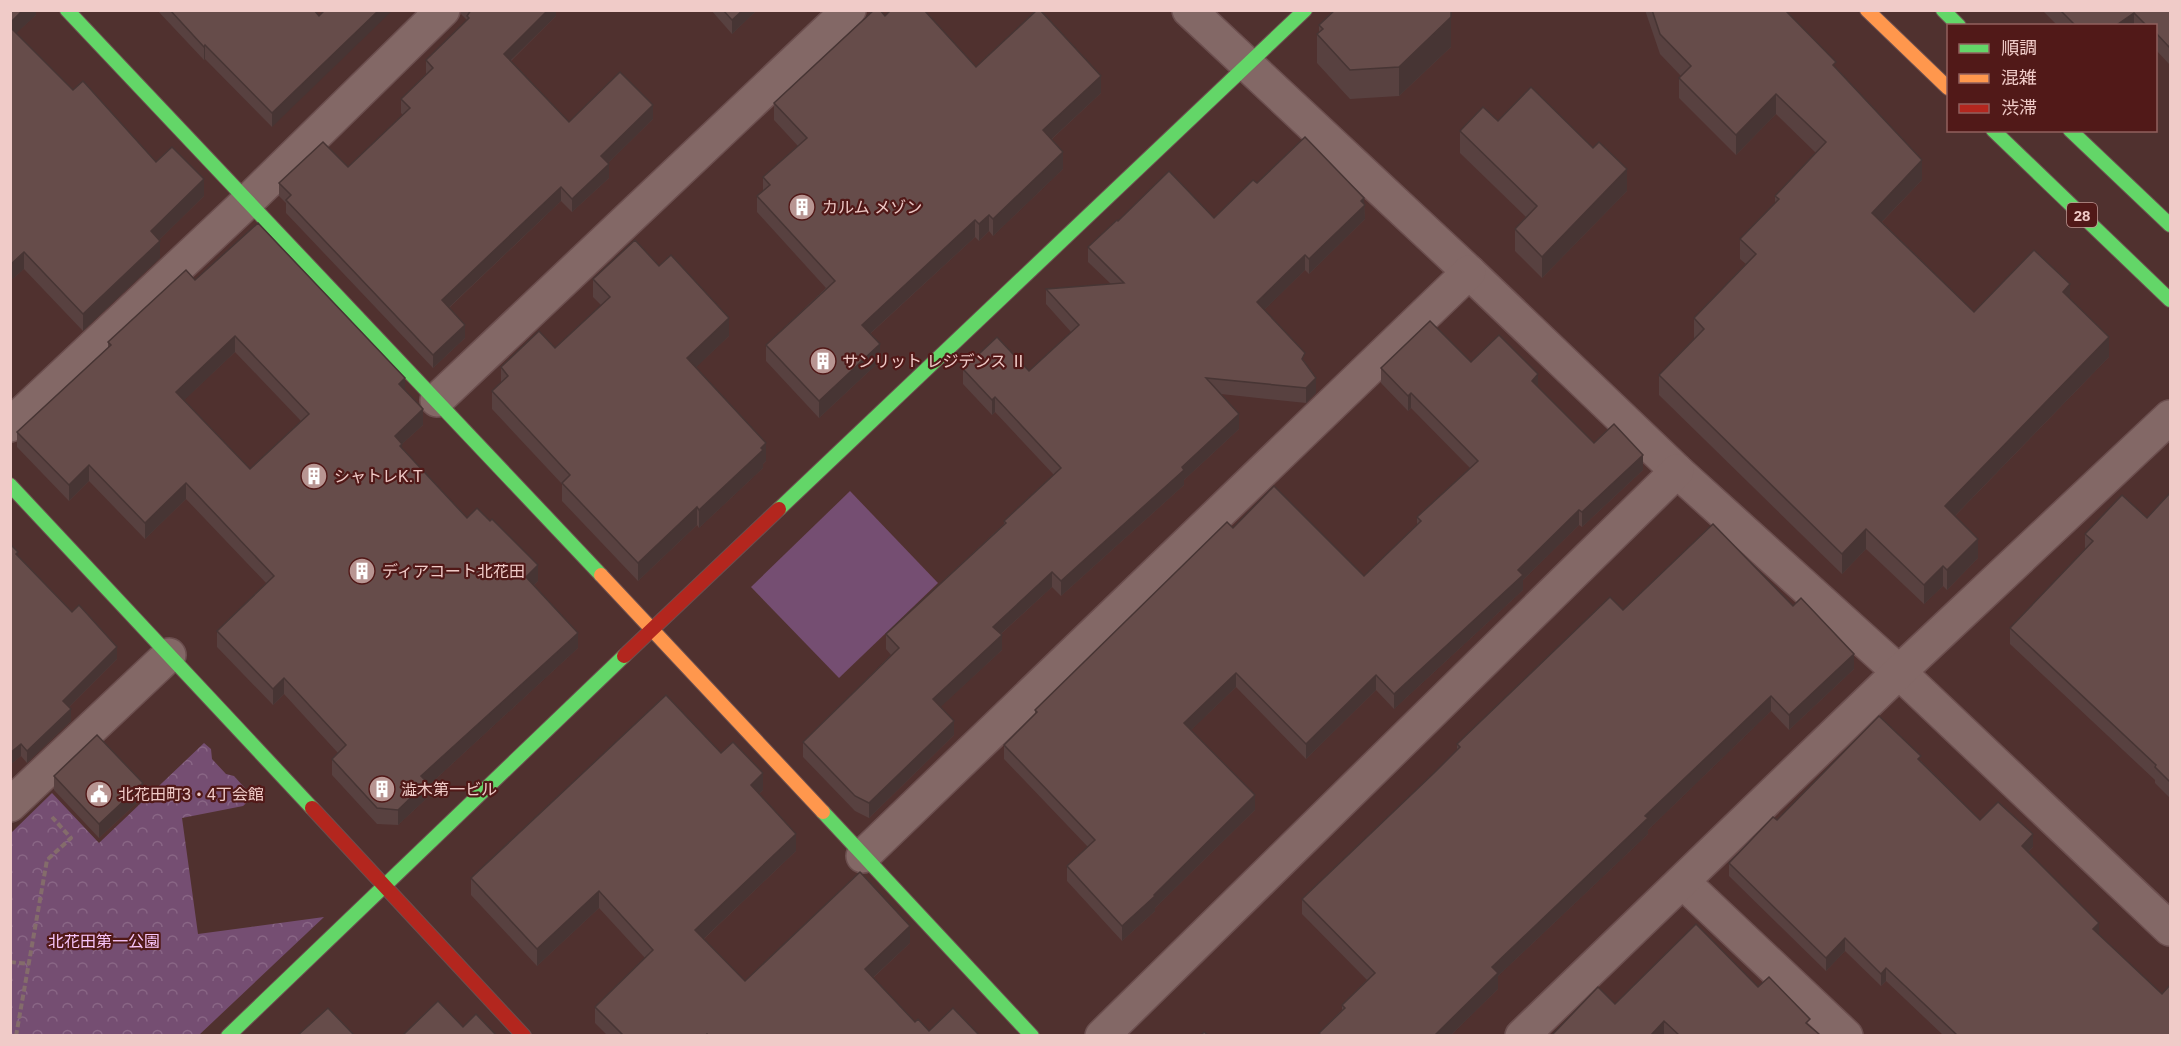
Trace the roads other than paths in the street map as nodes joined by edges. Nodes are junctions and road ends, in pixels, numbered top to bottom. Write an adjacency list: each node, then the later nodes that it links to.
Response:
1 (67, 10): 13 (street)
2 (443, 10): 13 (street)
3 (849, 10): 17 (street)
4 (1189, 10): 9 (street)
5 (1305, 10): 9 (street)
6 (1867, 10): 10 (street)
7 (1943, 10): 8 (street)
8 (1957, 24)
9 (1247, 65): 15 (street); 22 (street)
10 (1947, 87)
11 (1995, 132): 16 (street, 28)
12 (2072, 132): 14 (street)
13 (247, 202): 17 (street); 19 (street)
14 (2170, 225)
15 (1469, 272): 20 (street); 26 (street)
16 (2170, 300)
17 (437, 400): 22 (street)
18 (2170, 417): 24 (street)
19 (10, 425)
20 (1677, 471): 24 (street); 33 (street)
21 (10, 486): 23 (street)
22 (651, 630): 26 (street); 28 (street)
23 (169, 655): 25 (street); 28 (street)
24 (1899, 672): 27 (street); 29 (street)
25 (19, 797)
26 (863, 856): 32 (street)
27 (1683, 882): 34 (street); 35 (street)
28 (383, 886): 30 (street); 31 (street)
29 (2170, 929)
30 (228, 1035)
31 (524, 1035)
32 (1032, 1035)
33 (1102, 1035)
34 (1522, 1035)
35 (1846, 1035)

